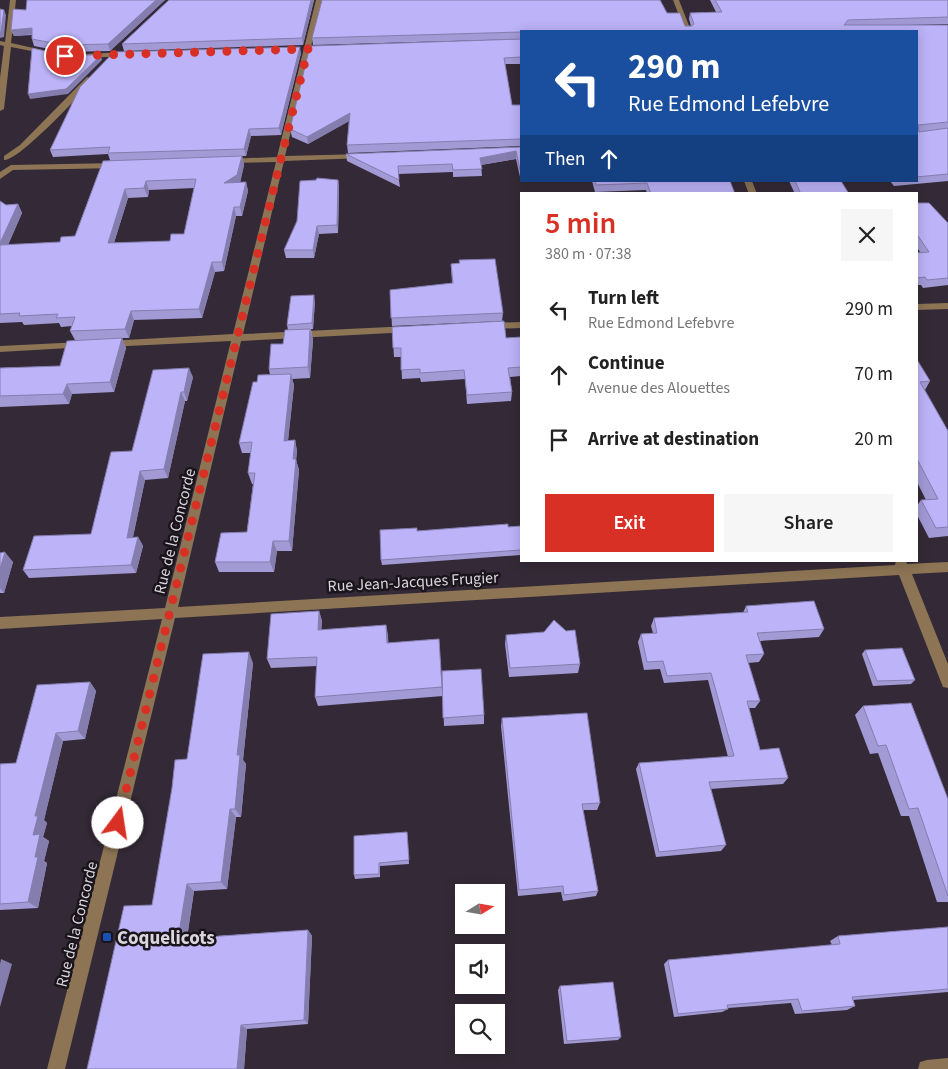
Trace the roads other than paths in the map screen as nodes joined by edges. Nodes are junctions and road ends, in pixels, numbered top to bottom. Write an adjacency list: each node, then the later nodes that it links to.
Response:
1 (13, 0): 6 (street)
2 (319, 0): 17 (street, Rue de la Concorde)
3 (676, 0): 4 (street)
4 (688, 30)
5 (0, 43): 6 (street)
6 (9, 44): 8 (street); 14 (street)
7 (121, 47): 10 (street)
8 (56, 54)
9 (131, 54): 10 (street)
10 (112, 55): 11 (street); 12 (street)
11 (74, 56)
12 (102, 66)
13 (96, 73): 16 (street)
14 (0, 109)
15 (372, 156): 17 (street)
16 (3, 157): 20 (street)
17 (279, 159): 18 (street); 27 (street, Rue de la Concorde)
18 (214, 162)
19 (125, 165): 20 (street)
20 (11, 168): 21 (street)
21 (0, 176)
22 (948, 306): 23 (street)
23 (918, 307)
24 (520, 325): 25 (street)
25 (482, 326)
26 (423, 329): 27 (street)
27 (238, 337): 28 (street); 31 (street, Rue de la Concorde)
28 (0, 349)
29 (902, 565): 30 (street, Rue Jean-Jacques Frugier); 31 (street, Rue Jean-Jacques Frugier); 33 (street)
30 (948, 567)
31 (170, 613): 32 (street, Rue Jean-Jacques Frugier); 35 (street, Rue de la Concorde)
32 (0, 623)
33 (948, 682)
34 (948, 1067): 36 (street)
35 (56, 1069)
36 (928, 1069)

